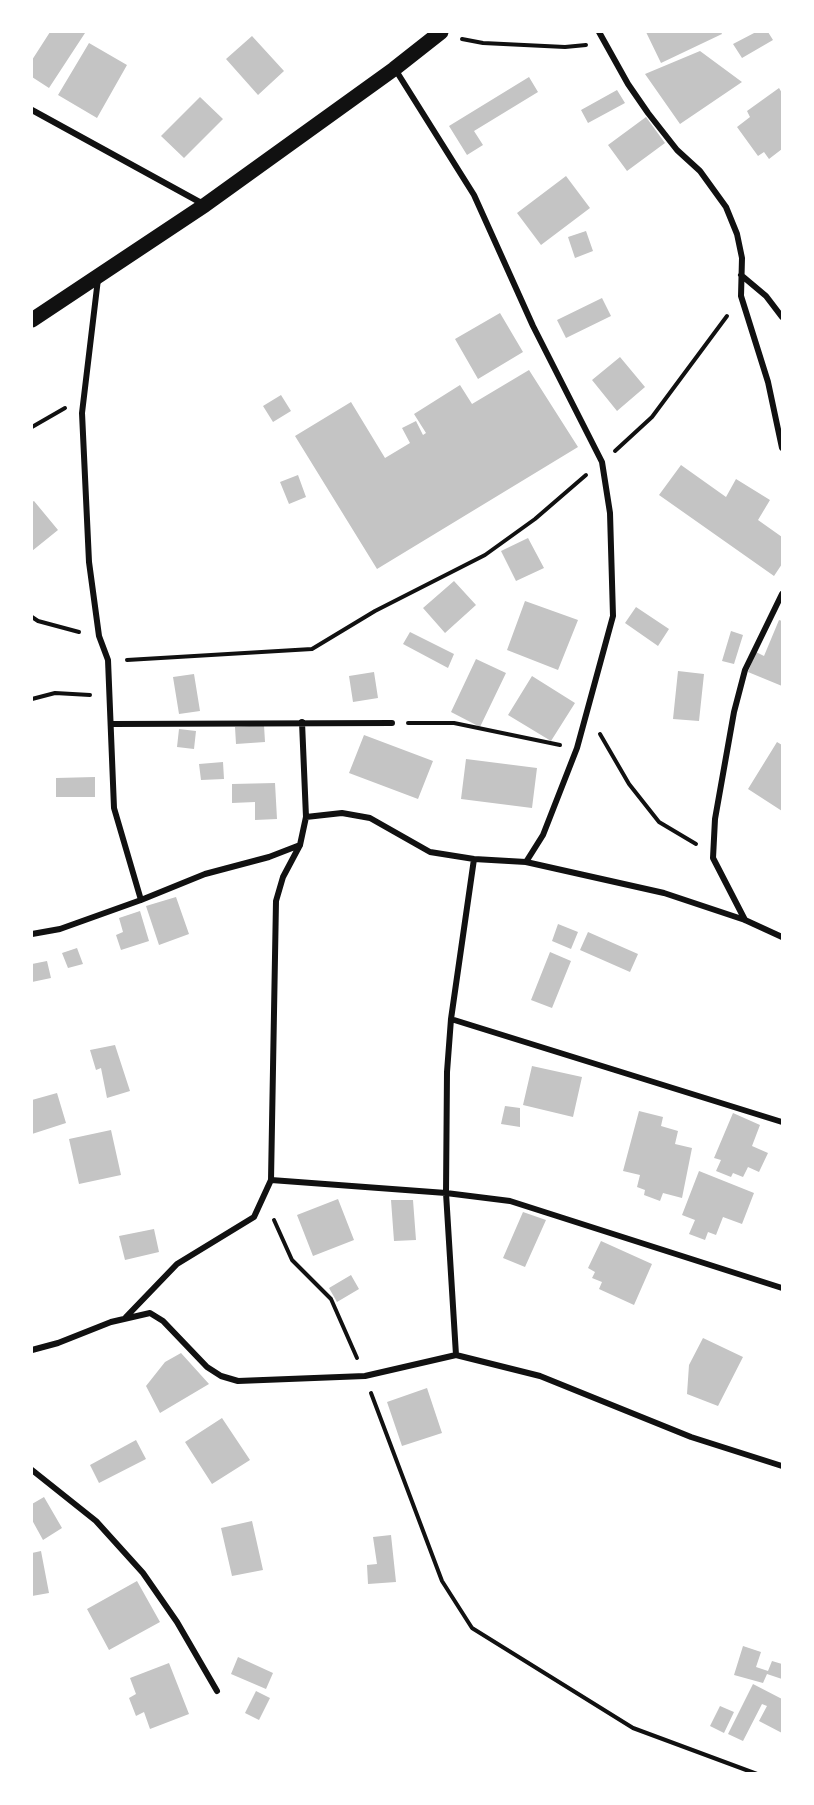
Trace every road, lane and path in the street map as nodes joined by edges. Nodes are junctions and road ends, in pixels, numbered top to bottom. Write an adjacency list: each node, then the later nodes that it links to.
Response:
1 (599, 32): 3 (street)
2 (440, 33): 3 (path); 4 (main road)
3 (605, 43): 7 (street)
4 (394, 69): 6 (main road); 15 (street)
5 (32, 110): 6 (street)
6 (205, 205): 8 (main road)
7 (741, 275): 9 (street); 10 (street)
8 (98, 279): 11 (main road); 12 (street)
9 (741, 296): 14 (street); 15 (path)
10 (783, 317)
11 (32, 320)
12 (84, 396): 13 (path); 18 (street)
13 (32, 427)
14 (783, 448)
15 (602, 462): 19 (path); 22 (street)
16 (783, 594): 29 (street)
17 (32, 617): 18 (path)
18 (99, 636): 19 (street)
19 (108, 660): 20 (street)
20 (110, 695): 21 (path); 25 (street)
21 (32, 699)
22 (587, 710): 26 (street); 29 (path)
23 (302, 722): 24 (street); 25 (street); 27 (street)
24 (392, 723): 26 (path)
25 (112, 724): 32 (street)
26 (577, 748): 31 (street)
27 (306, 818): 28 (street); 30 (street)
28 (300, 845): 32 (street); 38 (street)
29 (713, 858): 33 (street)
30 (474, 859): 31 (street); 36 (street)
31 (526, 862): 33 (street)
32 (141, 900): 34 (street)
33 (745, 920): 35 (street)
34 (32, 934)
35 (783, 937)
36 (451, 1019): 37 (street); 39 (street)
37 (783, 1122)
38 (271, 1180): 39 (street); 40 (street)
39 (446, 1193): 41 (street); 44 (street)
40 (265, 1198): 42 (street); 45 (path)
41 (783, 1288)
42 (126, 1317): 43 (street); 45 (street)
43 (32, 1350)
44 (456, 1355): 45 (street); 46 (street)
45 (365, 1376): 49 (path)
46 (783, 1466)
47 (32, 1470): 48 (street)
48 (217, 1691)
49 (757, 1773)

